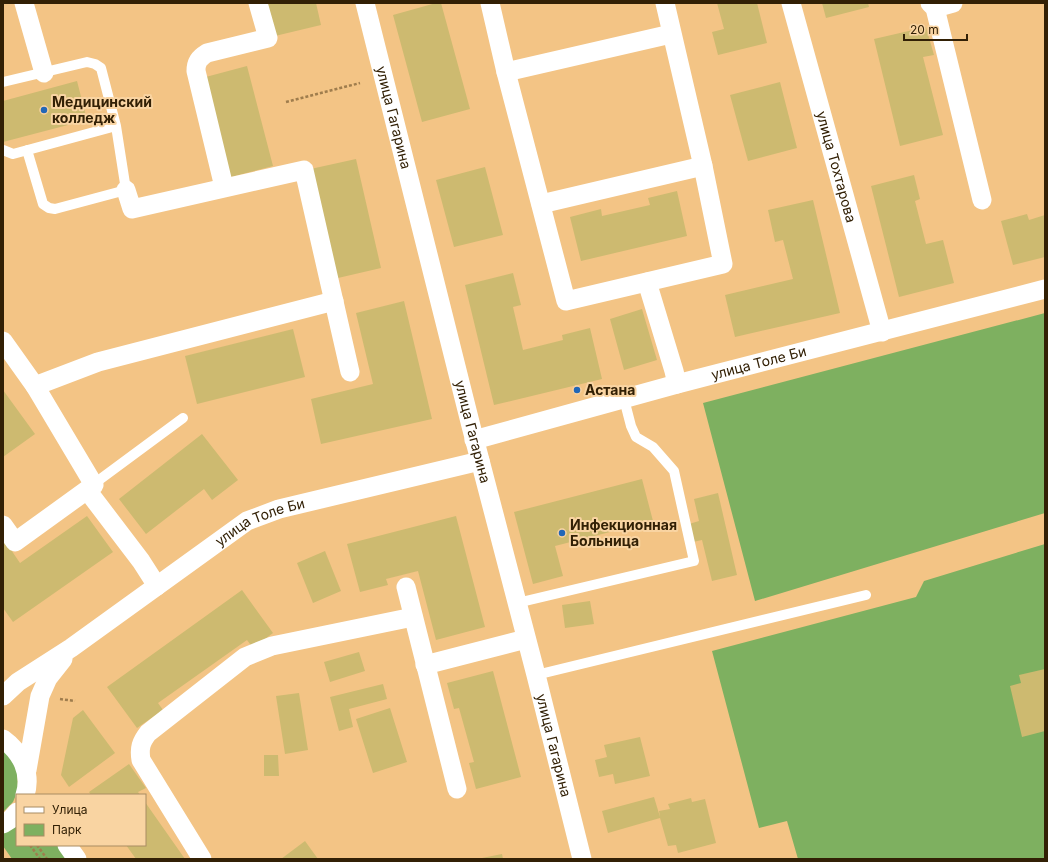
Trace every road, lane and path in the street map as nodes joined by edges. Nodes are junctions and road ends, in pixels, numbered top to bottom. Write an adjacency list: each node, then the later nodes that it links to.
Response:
1 (24, 3): 11 (street)
2 (258, 3): 19 (street)
3 (365, 3): 33 (street, улица Гагарина)
4 (490, 3): 10 (street)
5 (665, 3): 9 (street)
6 (791, 3): 26 (street, улица Тохтарова)
7 (953, 3): 8 (street)
8 (932, 5): 21 (street)
9 (671, 34): 10 (street); 18 (street)
10 (506, 72): 22 (street)
11 (44, 73): 12 (lane); 15 (lane)
12 (3, 82)
13 (360, 83): 14 (path)
14 (286, 102)
15 (116, 126): 17 (lane); 20 (lane)
16 (3, 150): 17 (lane)
17 (27, 150): 20 (lane)
18 (703, 166): 22 (street); 23 (street)
19 (224, 187): 20 (street); 25 (street)
20 (126, 190)
21 (982, 200)
22 (541, 204): 23 (street)
23 (647, 282): 29 (street)
24 (1045, 289): 26 (street, улица Толе Би)
25 (334, 301): 28 (street); 30 (street)
26 (882, 332): 29 (street, улица Толе Би)
27 (3, 341): 30 (street)
28 (350, 372)
29 (677, 384): 31 (street, улица Толе Би)
30 (35, 386): 35 (street)
31 (624, 399): 33 (street, улица Толе Би); 40 (lane)
32 (183, 418): 35 (lane)
33 (474, 440): 34 (street, улица Гагарина)
34 (480, 461): 37 (street, улица Толе Би); 40 (street, улица Гагарина)
35 (90, 487): 36 (street); 37 (street)
36 (3, 525)
37 (157, 586): 43 (street, улица Толе Би)
38 (406, 587): 41 (street)
39 (866, 595): 45 (lane)
40 (517, 603): 42 (street, улица Гагарина)
41 (413, 617): 44 (street); 59 (street)
42 (526, 639): 44 (street); 45 (street, улица Гагарина)
43 (71, 648): 46 (street, улица Толе Би); 48 (street, улица Толе Би)
44 (425, 666): 49 (street)
45 (536, 675): 60 (street, улица Гагарина)
46 (3, 696)
47 (3, 739): 48 (street)
48 (26, 770): 50 (street)
49 (457, 789)
50 (28, 793)
51 (16, 813): 52 (street)
52 (3, 824)
53 (31, 846): 56 (path)
54 (38, 846): 57 (path)
55 (68, 846): 58 (street)
56 (40, 859)
57 (48, 859)
58 (77, 859)
59 (202, 859)
60 (582, 859)

